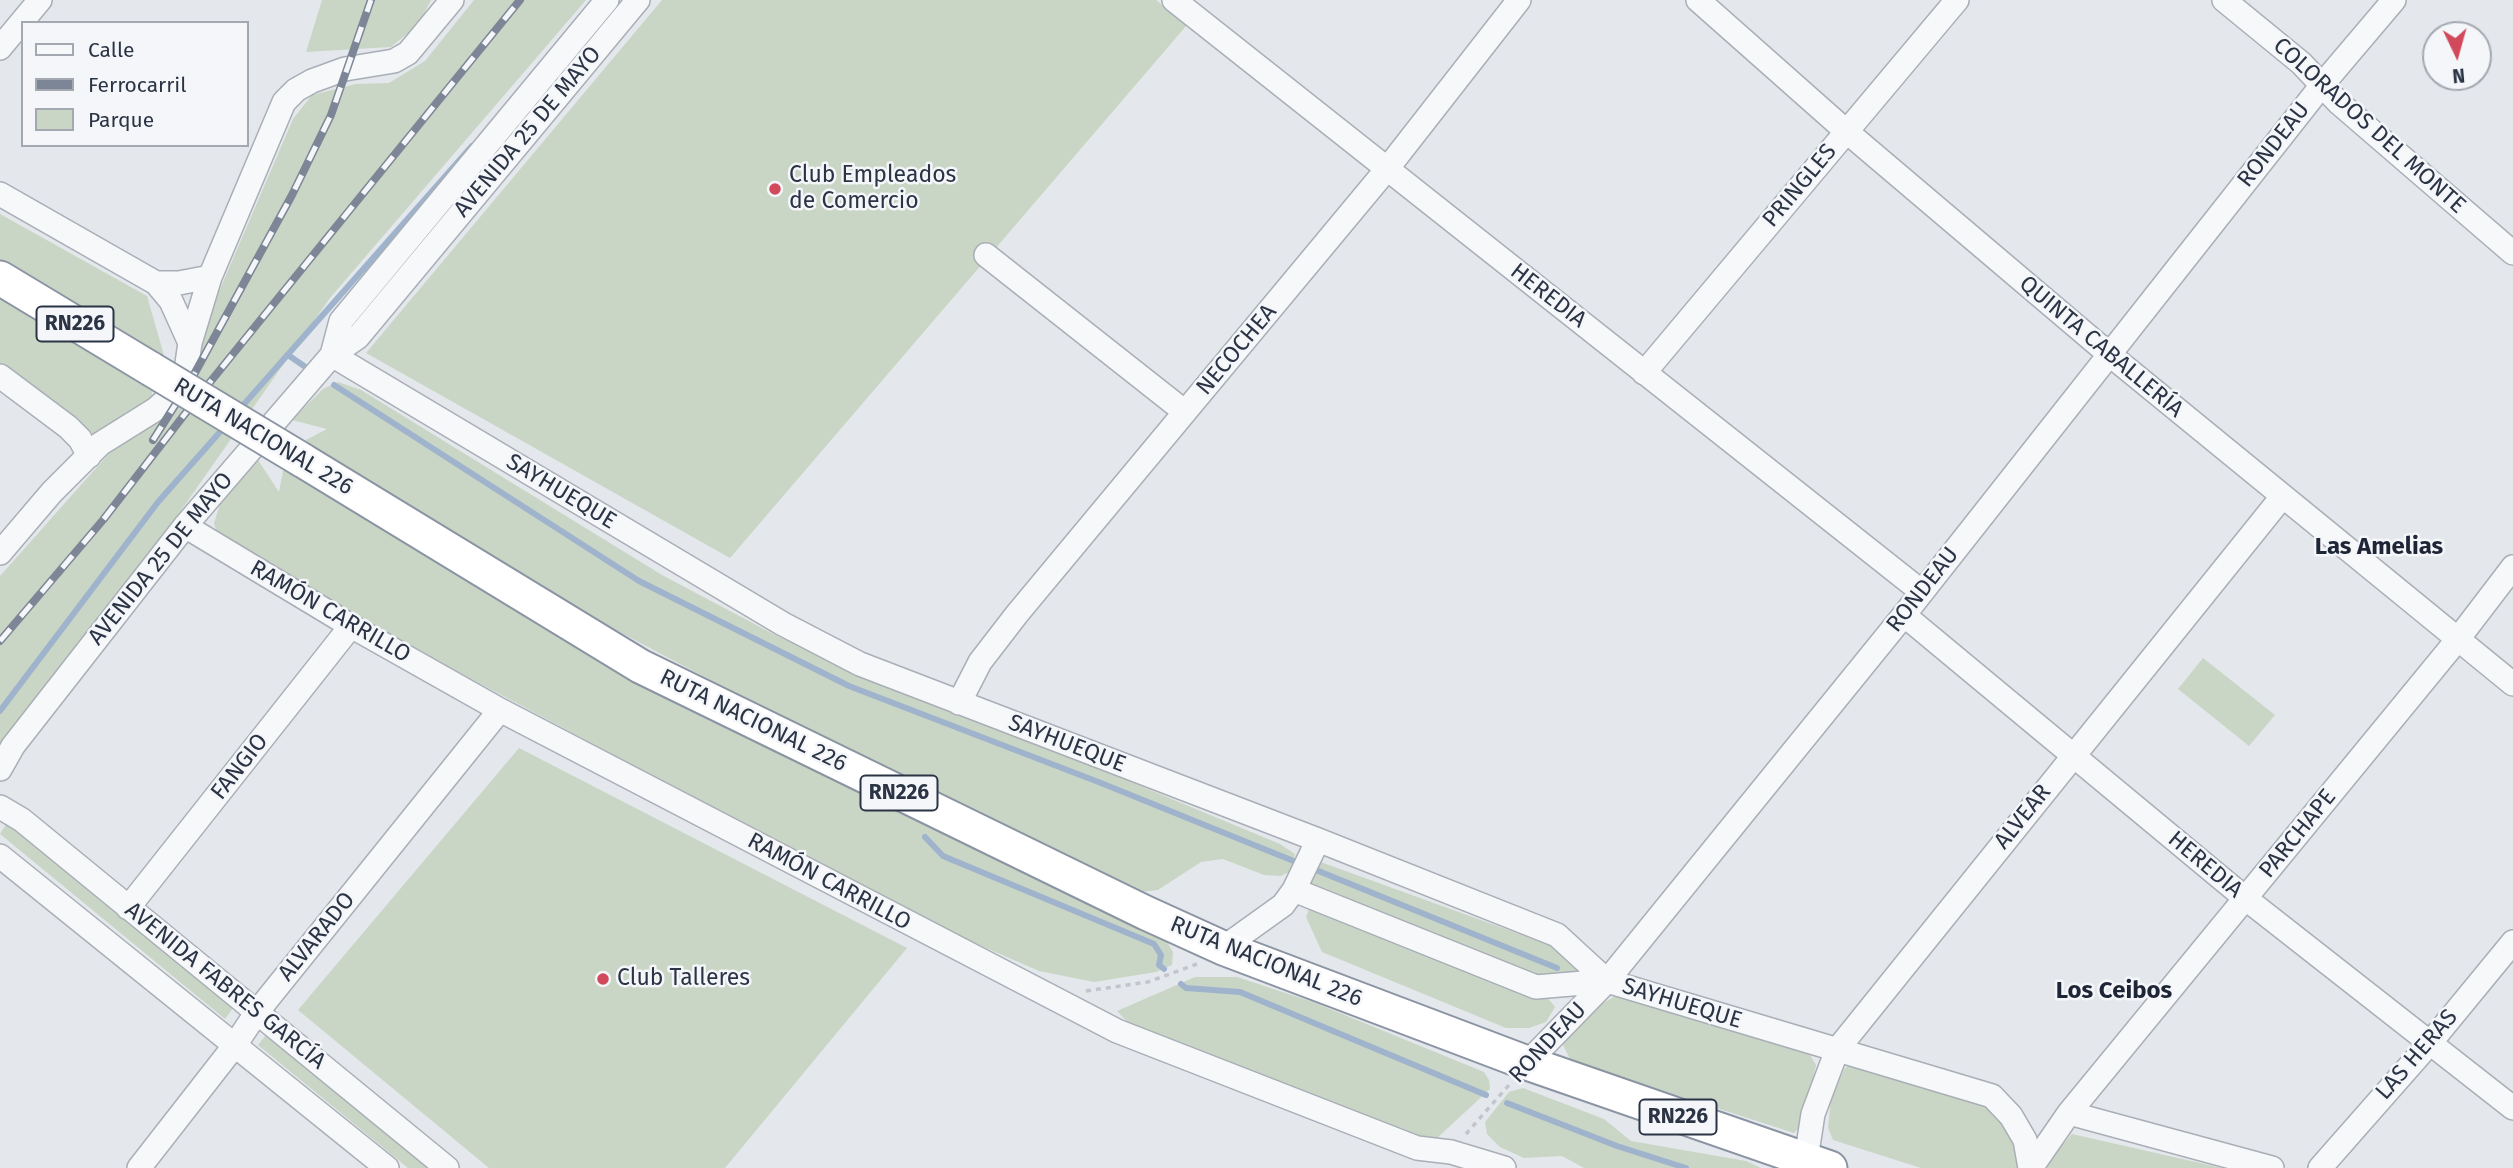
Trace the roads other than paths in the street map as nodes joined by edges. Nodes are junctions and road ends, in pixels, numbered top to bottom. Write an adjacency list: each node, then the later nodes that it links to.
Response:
1 (40, 0): 11 (street)
2 (452, 0): 20 (street)
3 (607, 0): 25 (street, AVENIDA 25 DE MAYO)
4 (638, 0): 25 (street, AVENIDA 25 DE MAYO)
5 (1174, 0): 16 (street, HEREDIA)
6 (1519, 0): 16 (street, NECOCHEA)
7 (1698, 0): 15 (street, QUINTA CABALLERÍA)
8 (1957, 0): 15 (street, PRINGLES)
9 (2224, 0): 14 (street, COLORADOS DEL MONTE)
10 (2394, 0): 14 (street, RONDEAU)
11 (22, 21)
12 (21, 23): 13 (street)
13 (0, 48)
14 (2322, 85): 18 (street, COLORADOS DEL MONTE); 24 (street, RONDEAU)
15 (1846, 131): 24 (street, QUINTA CABALLERÍA); 26 (street, PRINGLES)
16 (1387, 169): 26 (street, HEREDIA); 28 (street, NECOCHEA)
17 (0, 194): 22 (street)
18 (2513, 253)
19 (986, 255): 28 (street)
20 (210, 277): 22 (street); 23 (street)
21 (0, 278): 50 (highway, RUTA NACIONAL 226 / RN226, bridge)
22 (156, 283): 23 (street)
23 (190, 343): 29 (street)
24 (2109, 354): 30 (street, QUINTA CABALLERÍA); 34 (street, RONDEAU)
25 (332, 355): 31 (street, AVENIDA 25 DE MAYO); 39 (street, SAYHUEQUE)
26 (1644, 373): 34 (street, HEREDIA)
27 (0, 376): 29 (street)
28 (1185, 412): 39 (street, NECOCHEA)
29 (89, 456): 32 (street)
30 (2282, 497): 37 (street, QUINTA CABALLERÍA); 41 (street, ALVEAR)
31 (185, 526): 36 (street, RAMÓN CARRILLO); 42 (street, AVENIDA 25 DE MAYO)
32 (0, 553)
33 (2513, 567): 37 (street, PARCHAPE)
34 (1922, 592): 35 (street, RONDEAU)
35 (1904, 615): 41 (street, HEREDIA); 51 (street, RONDEAU)
36 (351, 626): 40 (street, RAMÓN CARRILLO); 48 (street, FANGIO)
37 (2458, 639): 38 (street, QUINTA CABALLERÍA); 47 (street, PARCHAPE)
38 (2513, 684)
39 (959, 703): 44 (street, SAYHUEQUE)
40 (500, 710): 52 (street, ALVARADO); 59 (street, RAMÓN CARRILLO)
41 (2073, 755): 47 (street, HEREDIA); 55 (street, ALVEAR)
42 (0, 769)
43 (0, 807): 48 (street, AVENIDA FABRES GARCÍA)
44 (1318, 839): 46 (street); 51 (street, SAYHUEQUE)
45 (0, 856): 54 (street, AVENIDA FABRES GARCÍA)
46 (1294, 891): 50 (street); 51 (street)
47 (2245, 898): 53 (street, HEREDIA); 58 (street, PARCHAPE)
48 (128, 908): 52 (street, AVENIDA FABRES GARCÍA)
49 (2513, 942): 53 (street, LAS HERAS)
50 (1223, 948): 56 (highway, RUTA NACIONAL 226 / RN226)
51 (1607, 981): 55 (street, SAYHUEQUE); 56 (street, RONDEAU)
52 (257, 1012): 54 (street, ALVARADO); 63 (street, AVENIDA FABRES GARCÍA)
53 (2430, 1043): 57 (street, HEREDIA); 67 (street, LAS HERAS)
54 (235, 1045): 61 (street, ALVARADO); 62 (street, AVENIDA FABRES GARCÍA)
55 (1837, 1050): 60 (street, ALVEAR); 65 (street, SAYHUEQUE)
56 (1527, 1063): 60 (highway, RUTA NACIONAL 226 / RN226)
57 (2513, 1108)
58 (2069, 1113): 65 (street, PARCHAPE); 66 (street)
59 (1445, 1160): 64 (street, RAMÓN CARRILLO)
60 (1818, 1164)
61 (139, 1168)
62 (387, 1168)
63 (447, 1168)
64 (1504, 1168)
65 (2031, 1168)
66 (2272, 1168)
67 (2320, 1168)

